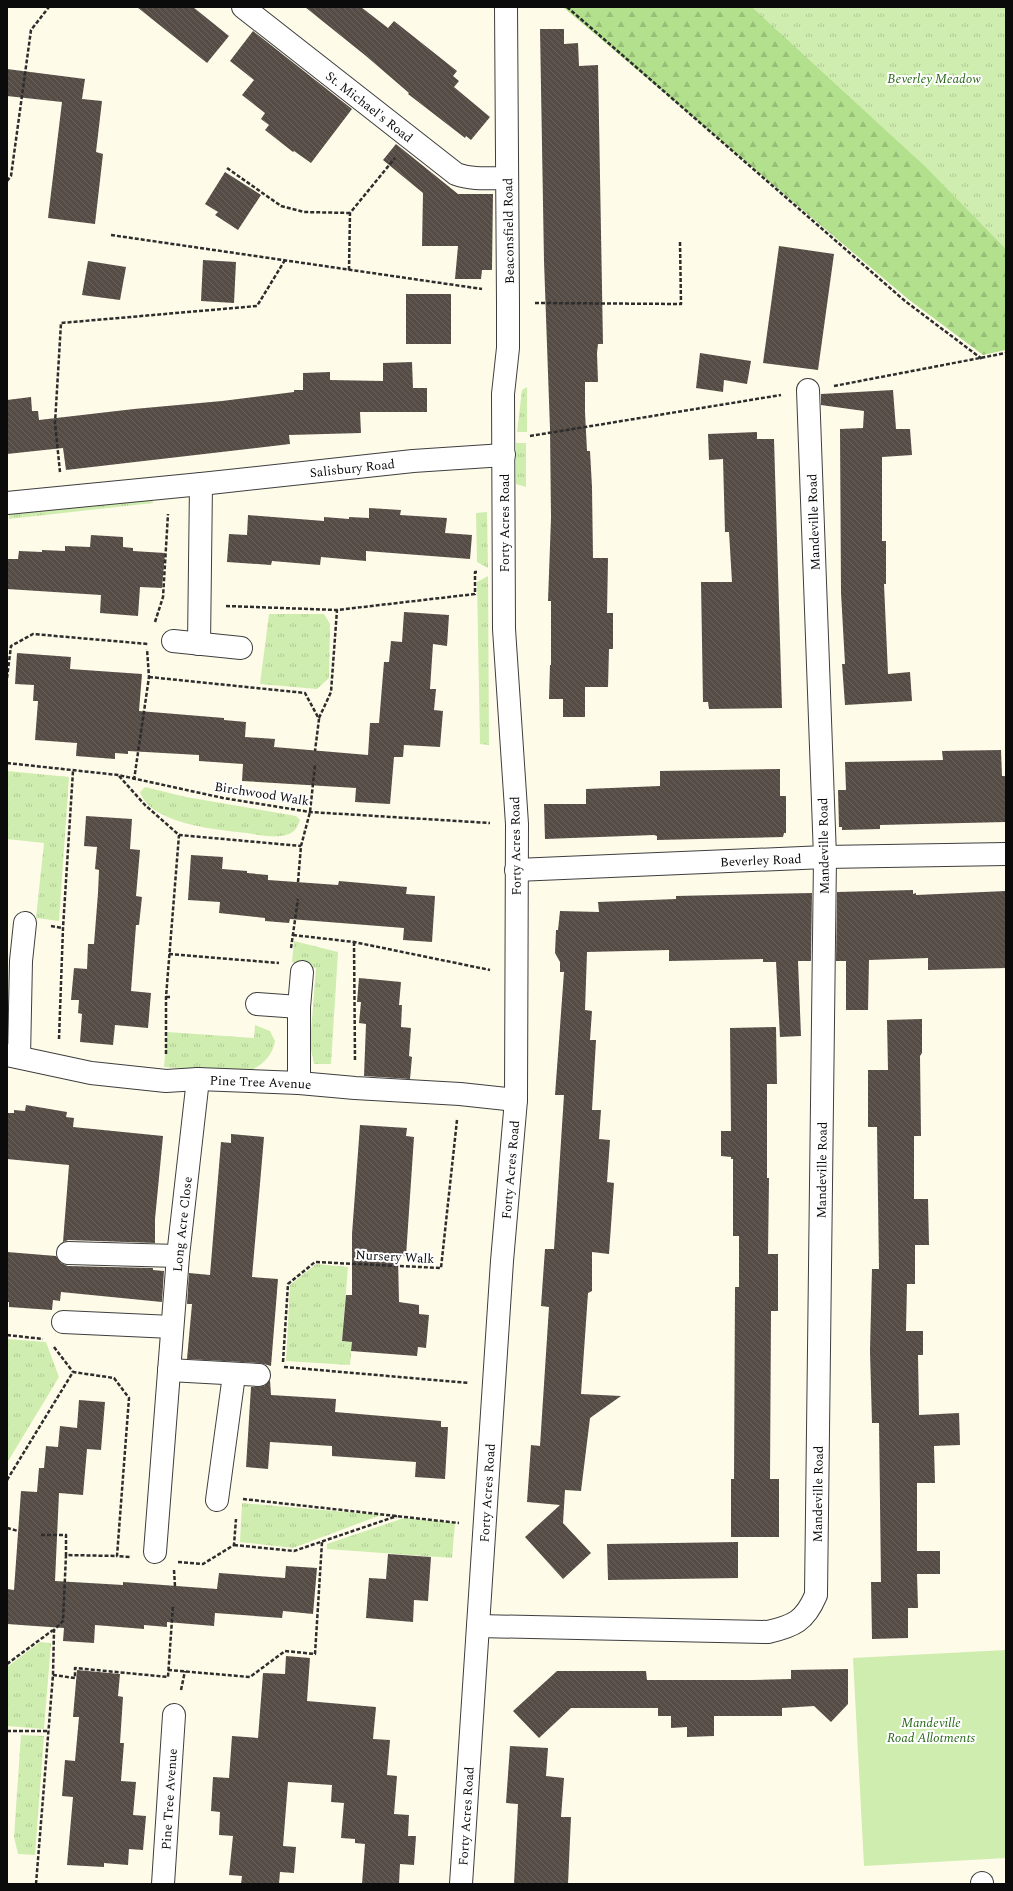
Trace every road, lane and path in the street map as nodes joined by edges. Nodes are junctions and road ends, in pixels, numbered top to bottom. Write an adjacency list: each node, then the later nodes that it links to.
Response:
1 (49, 7): 8 (path)
2 (242, 7): 5 (street, St. Michael's Road)
3 (506, 7): 7 (street, Beaconsfield Road)
4 (567, 7): 16 (path)
5 (410, 139): 7 (street, St. Michael's Road); 9 (path)
6 (227, 168): 9 (path)
7 (507, 178): 14 (street, Beaconsfield Road)
8 (7, 181)
9 (350, 213): 13 (path)
10 (111, 235): 12 (path)
11 (680, 242): 14 (path)
12 (284, 260): 13 (path); 20 (path)
13 (349, 270): 14 (path)
14 (508, 298): 18 (street, Beaconsfield Road)
15 (1006, 353): 16 (path)
16 (982, 359): 17 (path)
17 (808, 390): 18 (path); 41 (street, Mandeville Road)
18 (504, 448): 19 (street, Salisbury Road); 22 (street, Forty Acres Road)
19 (201, 484): 20 (street, Salisbury Road); 23 (street)
20 (63, 497): 21 (street, Salisbury Road)
21 (7, 503)
22 (504, 571): 24 (path); 37 (street, Forty Acres Road)
23 (200, 604): 24 (path); 26 (street)
24 (337, 610): 30 (path)
25 (172, 641): 26 (street); 29 (path)
26 (199, 644): 27 (street)
27 (241, 648)
28 (149, 677): 30 (path)
29 (7, 678)
30 (319, 719): 31 (path)
31 (315, 750)
32 (7, 763): 34 (path, Birchwood Walk)
33 (315, 766): 36 (path)
34 (73, 770): 35 (path, Birchwood Walk); 56 (path)
35 (118, 775): 36 (path, Birchwood Walk); 38 (path)
36 (310, 812): 37 (path, Birchwood Walk); 39 (path)
37 (517, 824): 42 (street, Forty Acres Road)
38 (180, 835): 39 (path); 48 (path)
39 (301, 846): 43 (path)
40 (1006, 854): 41 (street, Beverley Road)
41 (825, 857): 42 (street, Beverley Road); 91 (street, Mandeville Road)
42 (516, 870): 50 (street, Forty Acres Road)
43 (298, 882)
44 (298, 899): 46 (path)
45 (25, 923): 55 (street)
46 (293, 935): 47 (path); 49 (path)
47 (354, 942): 50 (path); 60 (path)
48 (169, 954): 49 (path); 51 (path)
49 (295, 968): 54 (street)
50 (516, 976): 62 (street, Forty Acres Road)
51 (166, 997): 52 (path); 58 (path)
52 (170, 997)
53 (257, 1004): 54 (street)
54 (299, 1007): 59 (street)
55 (13, 1056): 56 (street, Pine Tree Avenue)
56 (58, 1066): 58 (street, Pine Tree Avenue)
57 (198, 1079): 58 (street, Pine Tree Avenue); 59 (street, Pine Tree Avenue); 64 (street, Long Acre Close)
58 (166, 1081)
59 (299, 1083): 60 (street, Pine Tree Avenue)
60 (355, 1088): 61 (street, Pine Tree Avenue)
61 (460, 1094): 62 (street, Pine Tree Avenue); 74 (path, Nursery Walk)
62 (516, 1100): 74 (street, Forty Acres Road)
63 (68, 1253): 64 (street)
64 (178, 1256): 66 (street, Long Acre Close)
65 (63, 1322): 66 (street)
66 (172, 1327): 70 (street, Long Acre Close)
67 (7, 1336): 68 (path)
68 (49, 1340)
69 (53, 1345): 71 (path)
70 (169, 1370): 72 (street); 87 (street, Long Acre Close)
71 (73, 1372): 75 (path); 85 (path)
72 (234, 1374): 73 (street); 76 (street)
73 (259, 1375)
74 (495, 1385): 78 (street, Forty Acres Road)
75 (7, 1480)
76 (228, 1499): 77 (path); 83 (path)
77 (398, 1515): 78 (path); 82 (path)
78 (485, 1526): 91 (street, Forty Acres Road)
79 (7, 1528): 80 (path)
80 (18, 1531)
81 (42, 1535): 84 (path)
82 (322, 1542): 83 (path); 94 (path)
83 (234, 1545): 87 (path)
84 (66, 1555): 85 (path); 92 (path)
85 (117, 1556): 86 (path)
86 (132, 1557)
87 (165, 1557)
88 (174, 1568): 89 (path)
89 (174, 1586)
90 (173, 1605): 94 (path)
91 (478, 1626): 101 (street, Forty Acres Road)
92 (54, 1630): 93 (path); 95 (path)
93 (7, 1664)
94 (168, 1670): 95 (path)
95 (53, 1675): 97 (path)
96 (174, 1715): 100 (street, Pine Tree Avenue)
97 (49, 1731): 98 (path); 99 (path)
98 (7, 1732)
99 (36, 1884)
100 (163, 1884)
101 (461, 1884)

